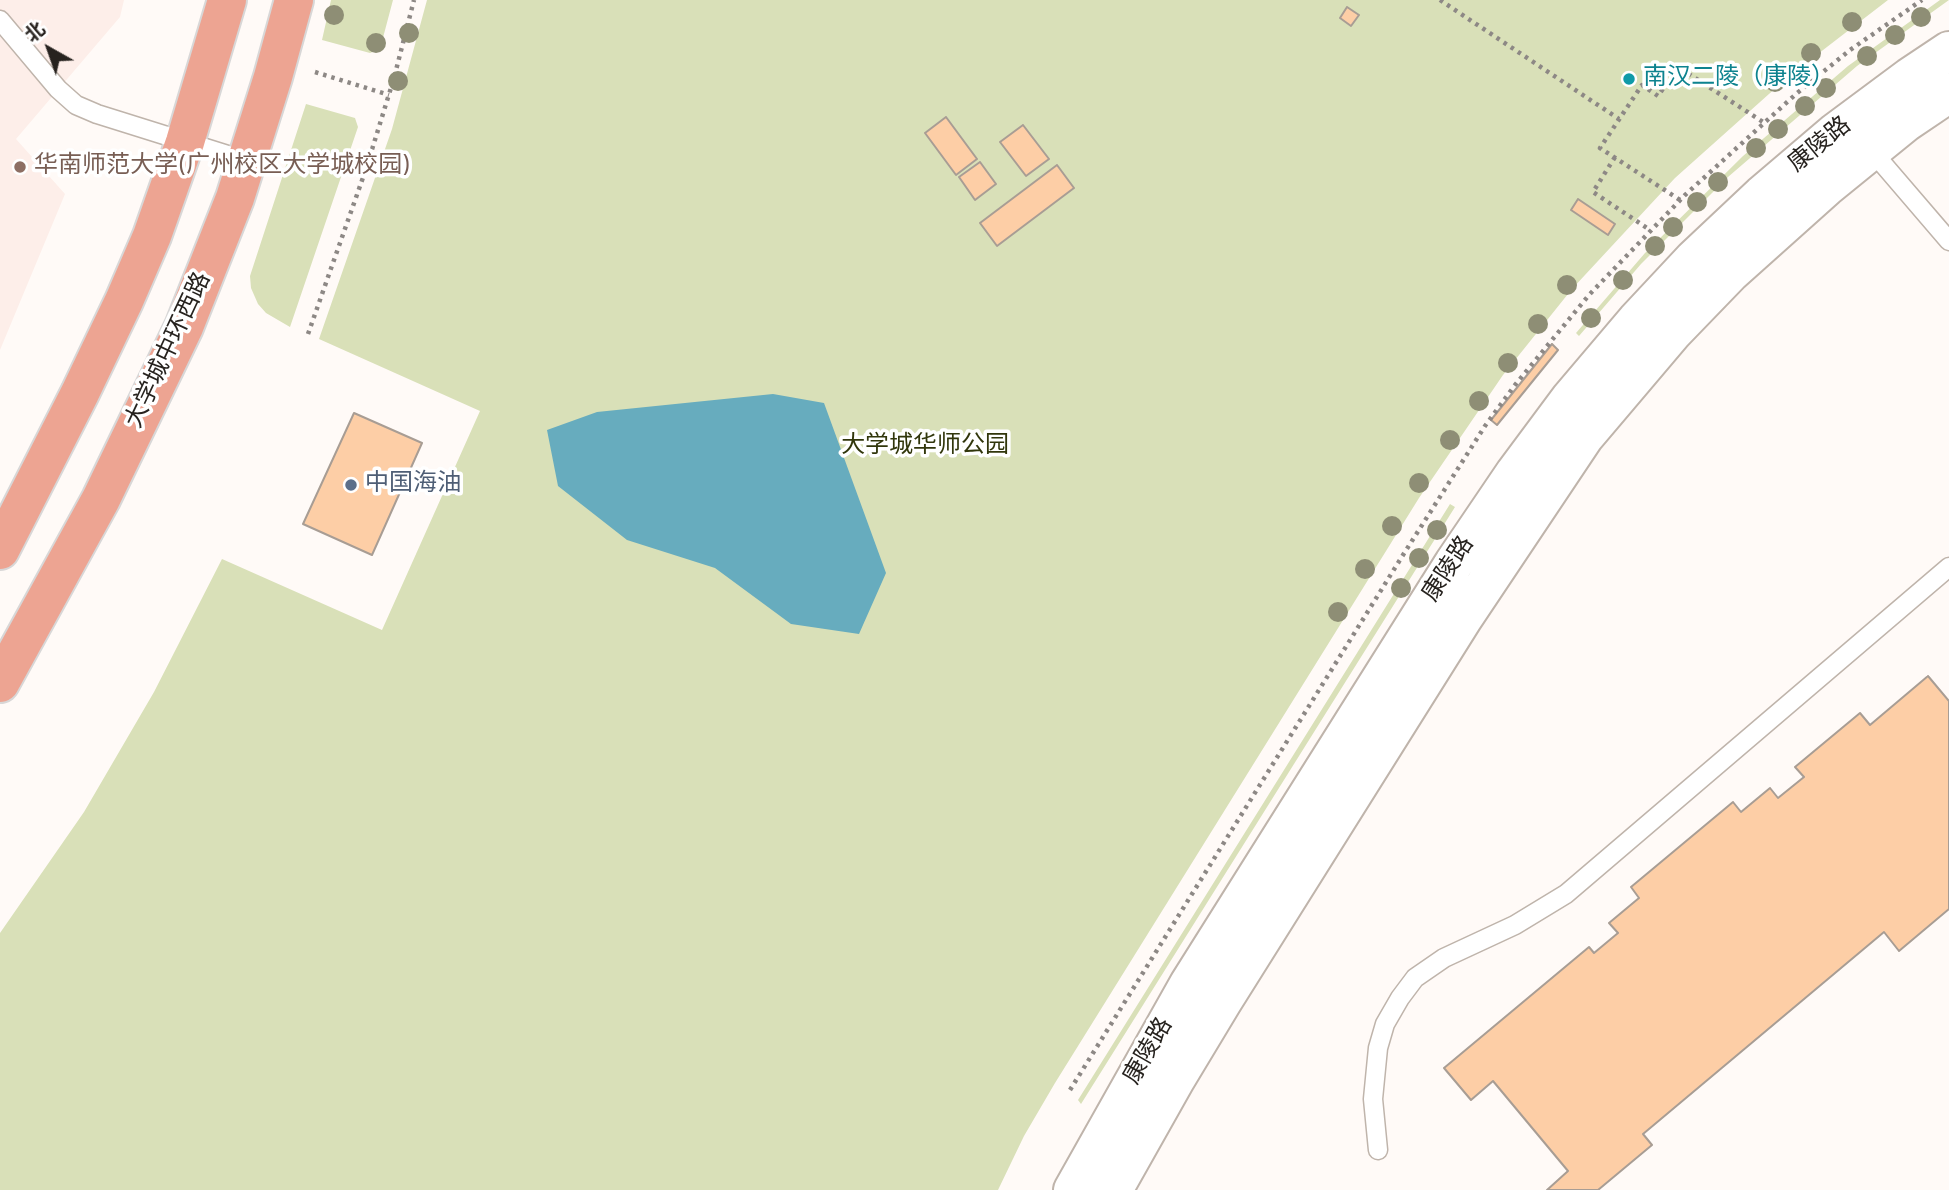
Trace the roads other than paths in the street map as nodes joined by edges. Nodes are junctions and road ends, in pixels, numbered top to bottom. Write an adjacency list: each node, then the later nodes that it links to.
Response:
1 (227, 0): 6 (main road)
2 (294, 0): 8 (main road, 大学城中环西路)
3 (0, 20): 6 (lane)
4 (1949, 51): 14 (street, 康陵路)
5 (1949, 93): 7 (street, 康陵路)
6 (185, 142): 8 (lane); 10 (main road)
7 (1871, 150): 9 (lane); 15 (street, 康陵路)
8 (247, 161): 12 (main road, 大学城中环西路)
9 (1949, 241)
10 (0, 550)
11 (1949, 567): 13 (lane)
12 (0, 683)
13 (1378, 1150)
14 (1073, 1190)
15 (1113, 1190)

